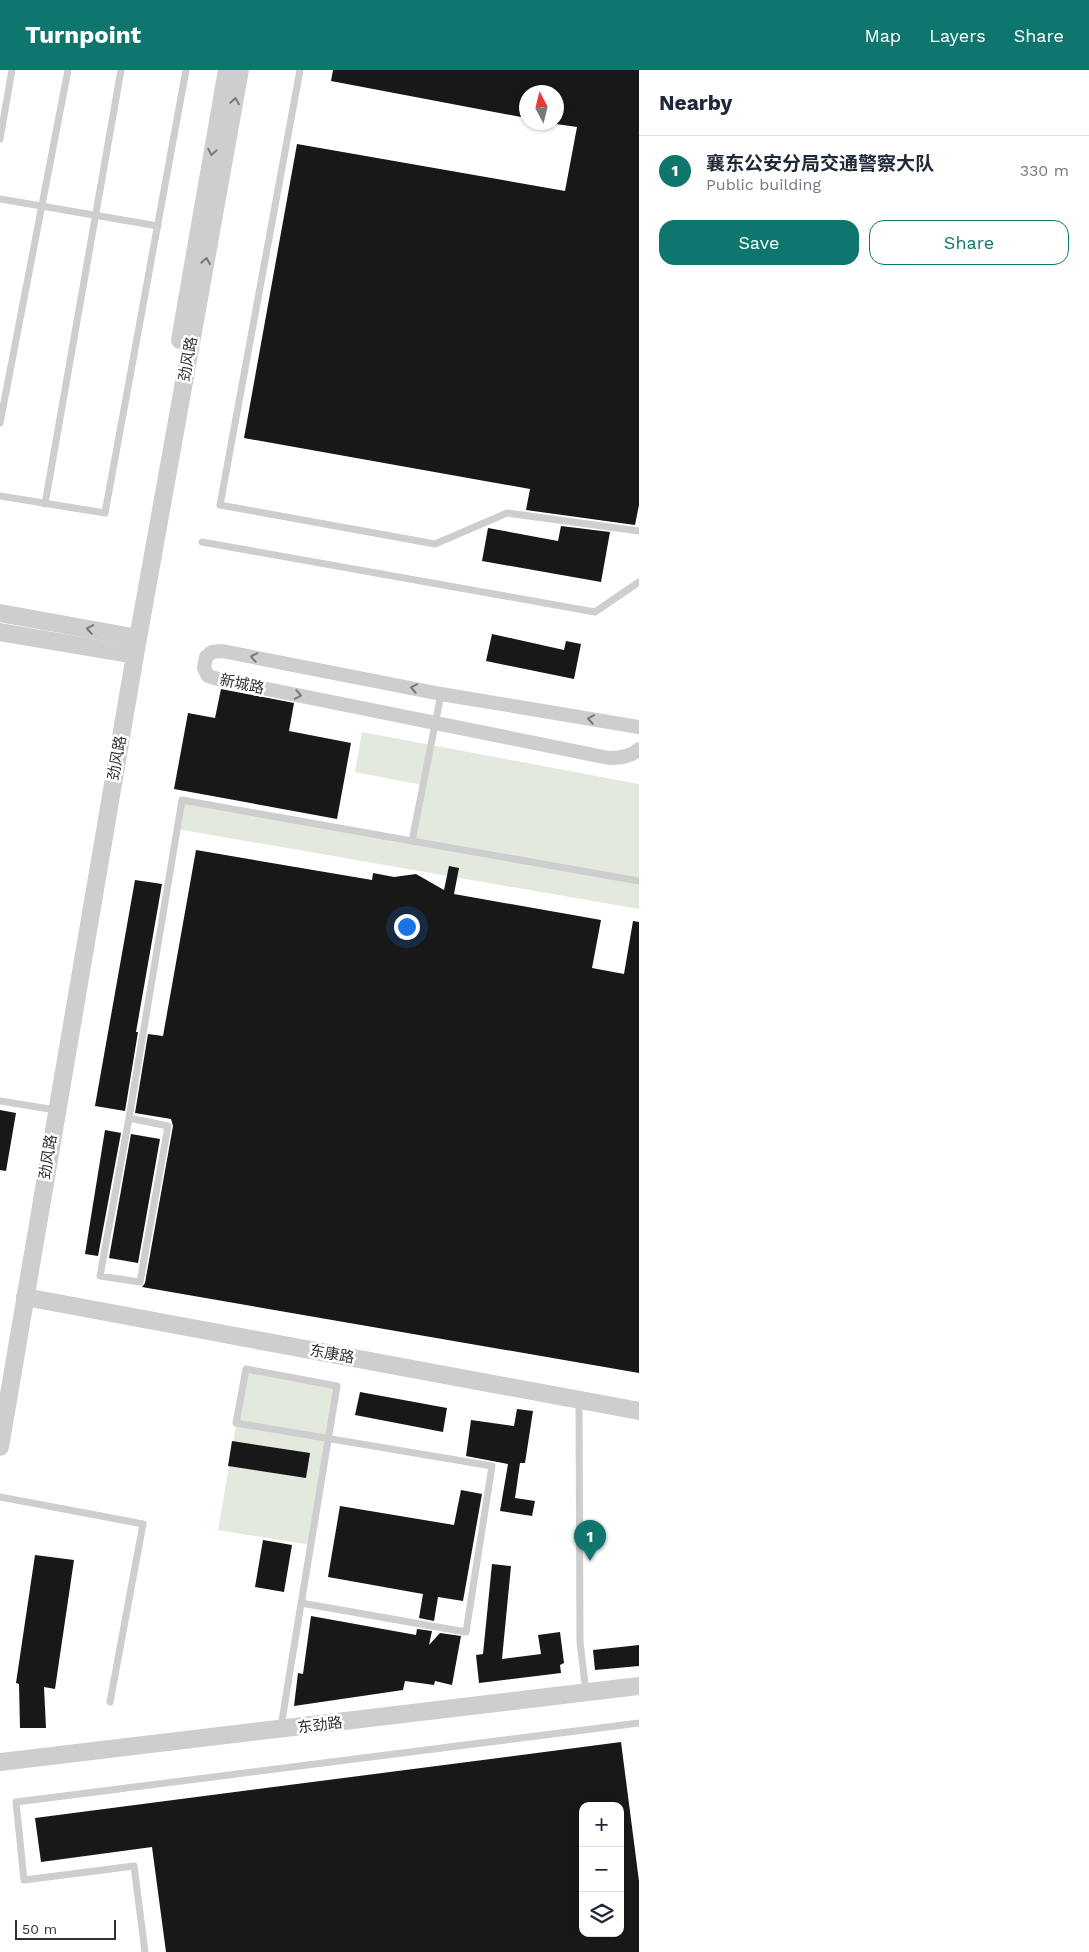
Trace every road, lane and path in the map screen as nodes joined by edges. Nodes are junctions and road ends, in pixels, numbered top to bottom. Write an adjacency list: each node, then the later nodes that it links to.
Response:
1 (12, 70): 8 (lane)
2 (68, 70): 10 (lane)
3 (121, 70): 11 (lane)
4 (186, 70): 12 (lane)
5 (227, 70): 21 (street, 劲风路, one-way to 21)
6 (240, 70): 21 (street, 劲风路, one-way to 6)
7 (300, 70): 16 (lane)
8 (0, 139)
9 (0, 199): 10 (lane)
10 (42, 206): 11 (lane); 13 (lane)
11 (96, 215): 12 (lane); 15 (lane)
12 (158, 226): 15 (lane)
13 (0, 423)
14 (0, 496): 15 (lane)
15 (45, 504)
16 (639, 531)
17 (202, 542): 18 (lane)
18 (639, 582)
19 (0, 614): 21 (street, one-way to 19)
20 (0, 632): 21 (street)
21 (132, 646): 29 (street, 劲风路)
22 (441, 694): 23 (lane); 23 (street, 新城路, one-way to 23); 24 (street, 新城路, one-way to 22)
23 (434, 723): 25 (street, 新城路); 26 (lane)
24 (639, 727)
25 (639, 749)
26 (412, 841): 27 (lane); 30 (lane)
27 (639, 881)
28 (0, 1101): 29 (lane)
29 (51, 1109): 31 (street, 劲风路); 32 (street, 劲风路)
30 (129, 1118): 30 (lane)
31 (25, 1297): 33 (street, 东康路); 36 (street, 劲风路)
32 (0, 1373)
33 (579, 1400): 34 (street, 东康路); 40 (lane)
34 (639, 1411)
35 (329, 1438): 35 (lane); 38 (lane); 38 (lane)
36 (0, 1447)
37 (0, 1498): 41 (lane)
38 (301, 1603): 43 (lane)
39 (639, 1686): 40 (street, 东劲路)
40 (586, 1692): 43 (street, 东劲路)
41 (110, 1702)
42 (639, 1723): 45 (lane)
43 (280, 1730): 44 (street, 东劲路)
44 (0, 1762)
45 (145, 1952)

